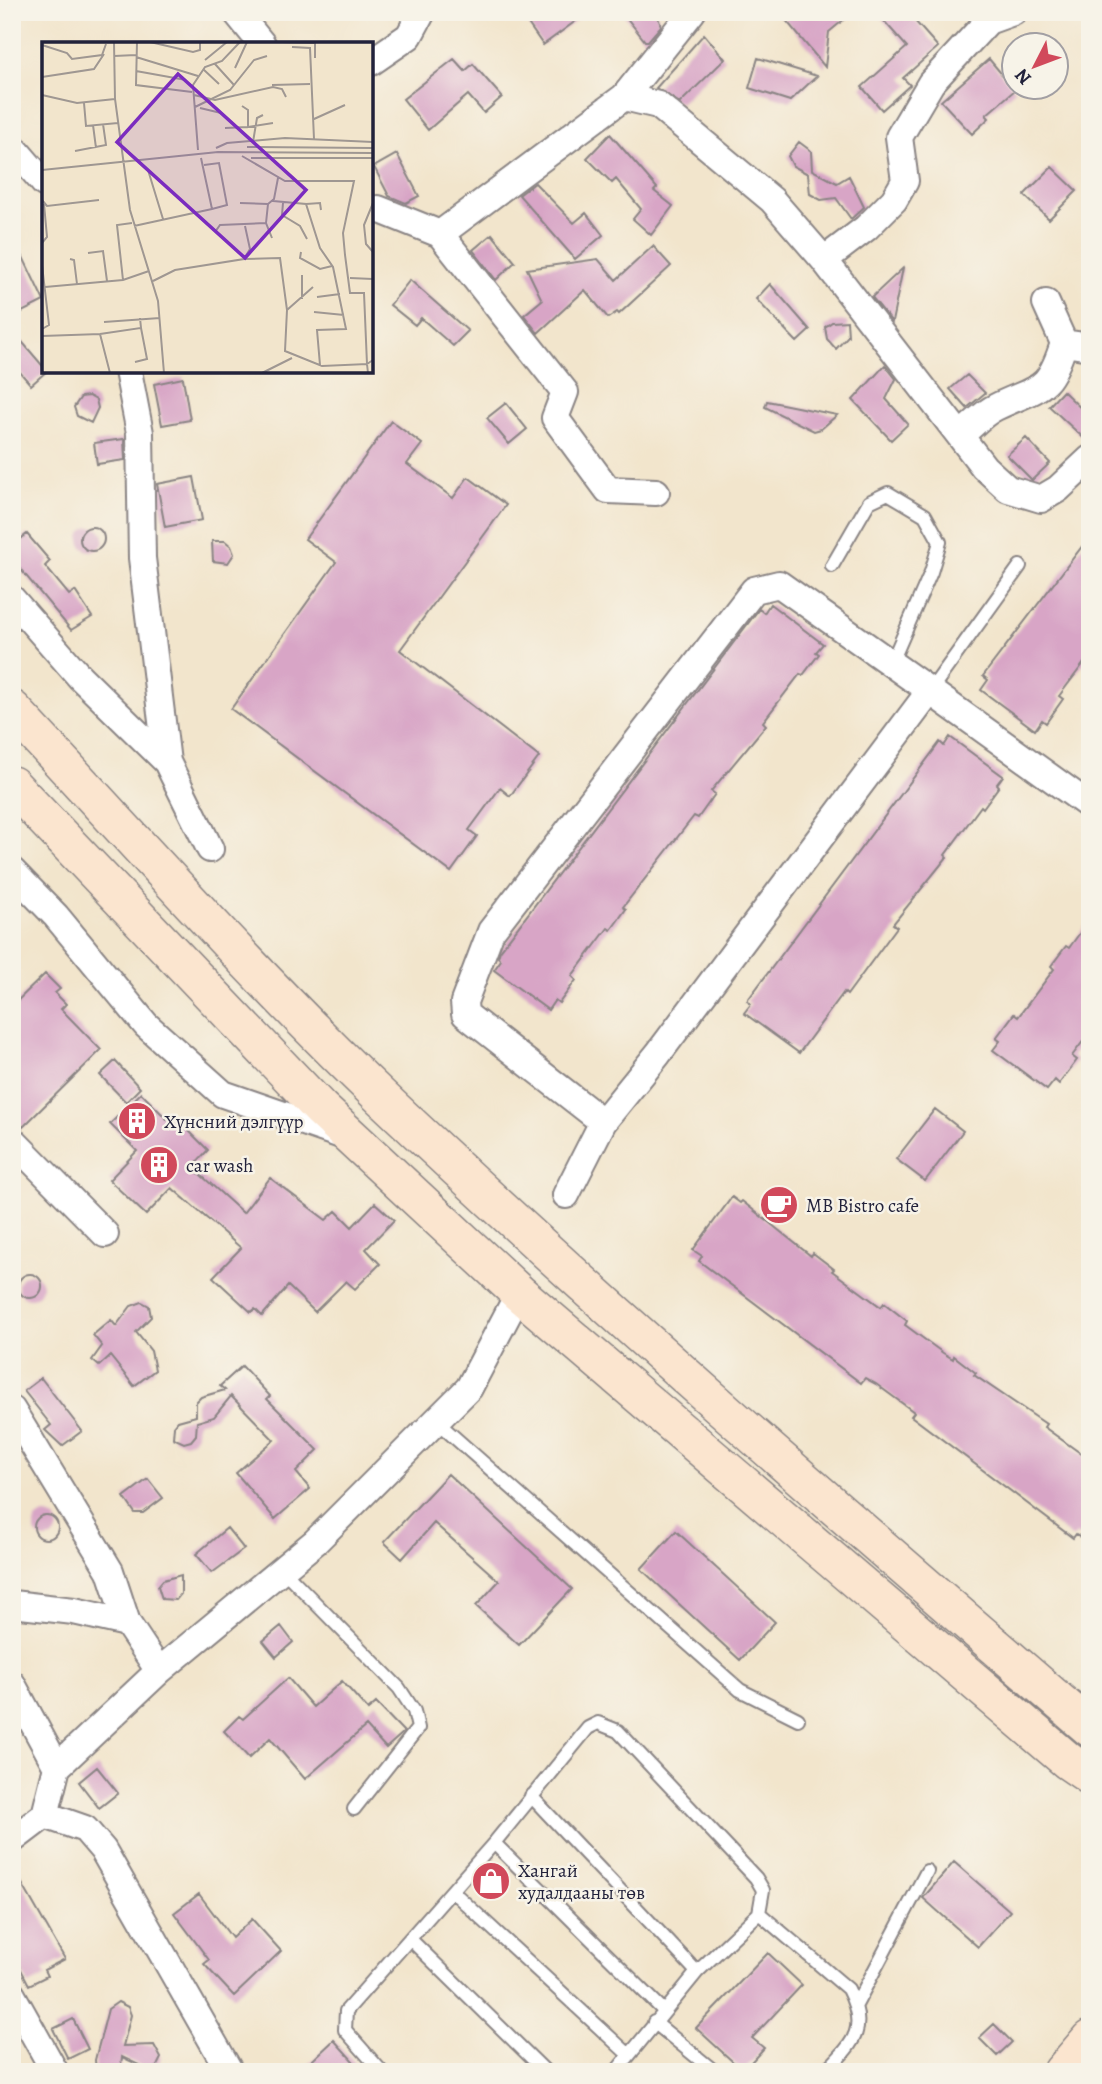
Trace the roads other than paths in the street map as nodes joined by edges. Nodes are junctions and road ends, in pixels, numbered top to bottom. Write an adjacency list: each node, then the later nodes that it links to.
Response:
1 (236, 12): 5 (street)
2 (422, 12): 6 (street)
3 (692, 12): 7 (street)
4 (1013, 12): 12 (street)
5 (260, 42)
6 (373, 61)
7 (624, 97): 11 (street); 12 (street)
8 (12, 146): 9 (street)
9 (42, 181)
10 (373, 207): 11 (street)
11 (440, 234): 18 (street)
12 (824, 260): 16 (street)
13 (1046, 303): 14 (street)
14 (1077, 345): 16 (street)
15 (128, 373): 25 (street)
16 (961, 435): 17 (street)
17 (1090, 459)
18 (656, 492)
19 (832, 566): 22 (lane)
20 (1020, 566): 23 (lane)
21 (12, 599): 25 (street)
22 (890, 664): 23 (street); 30 (street)
23 (930, 691): 27 (street); 30 (street)
24 (12, 709): 44 (main road)
25 (167, 762): 28 (street)
26 (12, 785): 32 (main road)
27 (1090, 806)
28 (210, 849)
29 (12, 871): 32 (street)
30 (603, 1122): 33 (street)
31 (12, 1140): 34 (street)
32 (355, 1140): 35 (main road)
33 (566, 1195)
34 (106, 1234)
35 (519, 1293): 37 (street); 46 (main road)
36 (12, 1410): 40 (street)
37 (436, 1420): 38 (street); 43 (lane)
38 (282, 1569): 41 (street); 48 (lane)
39 (12, 1604): 40 (street)
40 (127, 1623): 41 (street)
41 (159, 1671): 45 (street)
42 (12, 1684): 45 (street)
43 (798, 1719)
44 (1090, 1728)
45 (57, 1767): 49 (street)
46 (1090, 1776)
47 (531, 1796): 51 (lane); 54 (lane); 56 (lane)
48 (354, 1809)
49 (45, 1815): 50 (street); 65 (street)
50 (12, 1840)
51 (494, 1843): 53 (lane); 59 (lane)
52 (927, 1871): 58 (lane)
53 (452, 1891): 55 (lane); 62 (lane)
54 (760, 1913): 56 (lane); 58 (lane)
55 (410, 1939): 66 (lane); 67 (lane)
56 (697, 1972): 59 (lane)
57 (12, 1995): 64 (street)
58 (856, 2006): 69 (lane)
59 (663, 2010): 60 (lane)
60 (654, 2022): 62 (lane); 68 (lane)
61 (1090, 2039): 70 (main road)
62 (628, 2055): 63 (lane)
63 (618, 2071)
64 (55, 2072)
65 (230, 2072)
66 (382, 2072)
67 (546, 2072)
68 (715, 2072)
69 (825, 2072)
70 (1062, 2072)

